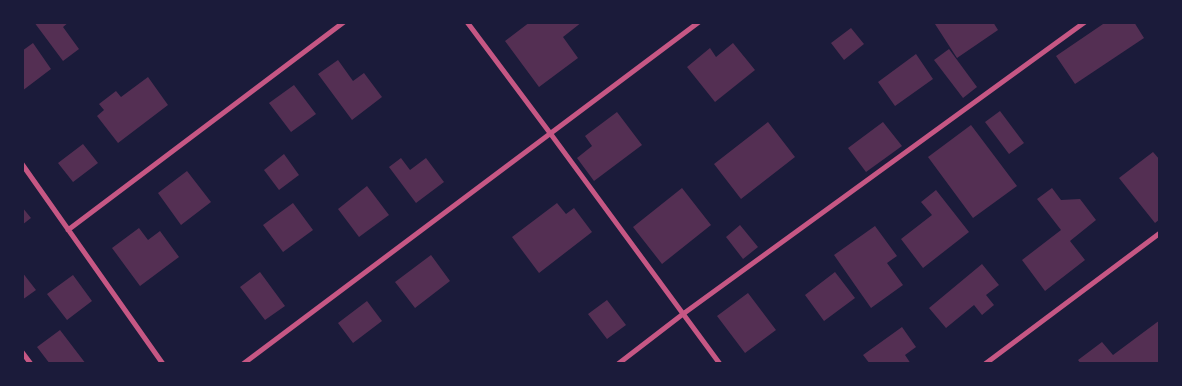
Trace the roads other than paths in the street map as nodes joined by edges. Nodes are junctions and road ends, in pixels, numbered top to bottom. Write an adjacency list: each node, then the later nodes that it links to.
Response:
1 (344, 22): 7 (street)
2 (467, 22): 5 (street)
3 (699, 22): 5 (street)
4 (1085, 22): 9 (street)
5 (550, 133): 9 (street); 13 (street)
6 (22, 164): 7 (street)
7 (68, 230): 12 (street)
8 (1160, 233): 16 (street)
9 (683, 314): 14 (street); 15 (street)
10 (22, 352): 11 (street)
11 (31, 364)
12 (163, 364)
13 (244, 364)
14 (618, 364)
15 (720, 364)
16 (985, 364)

